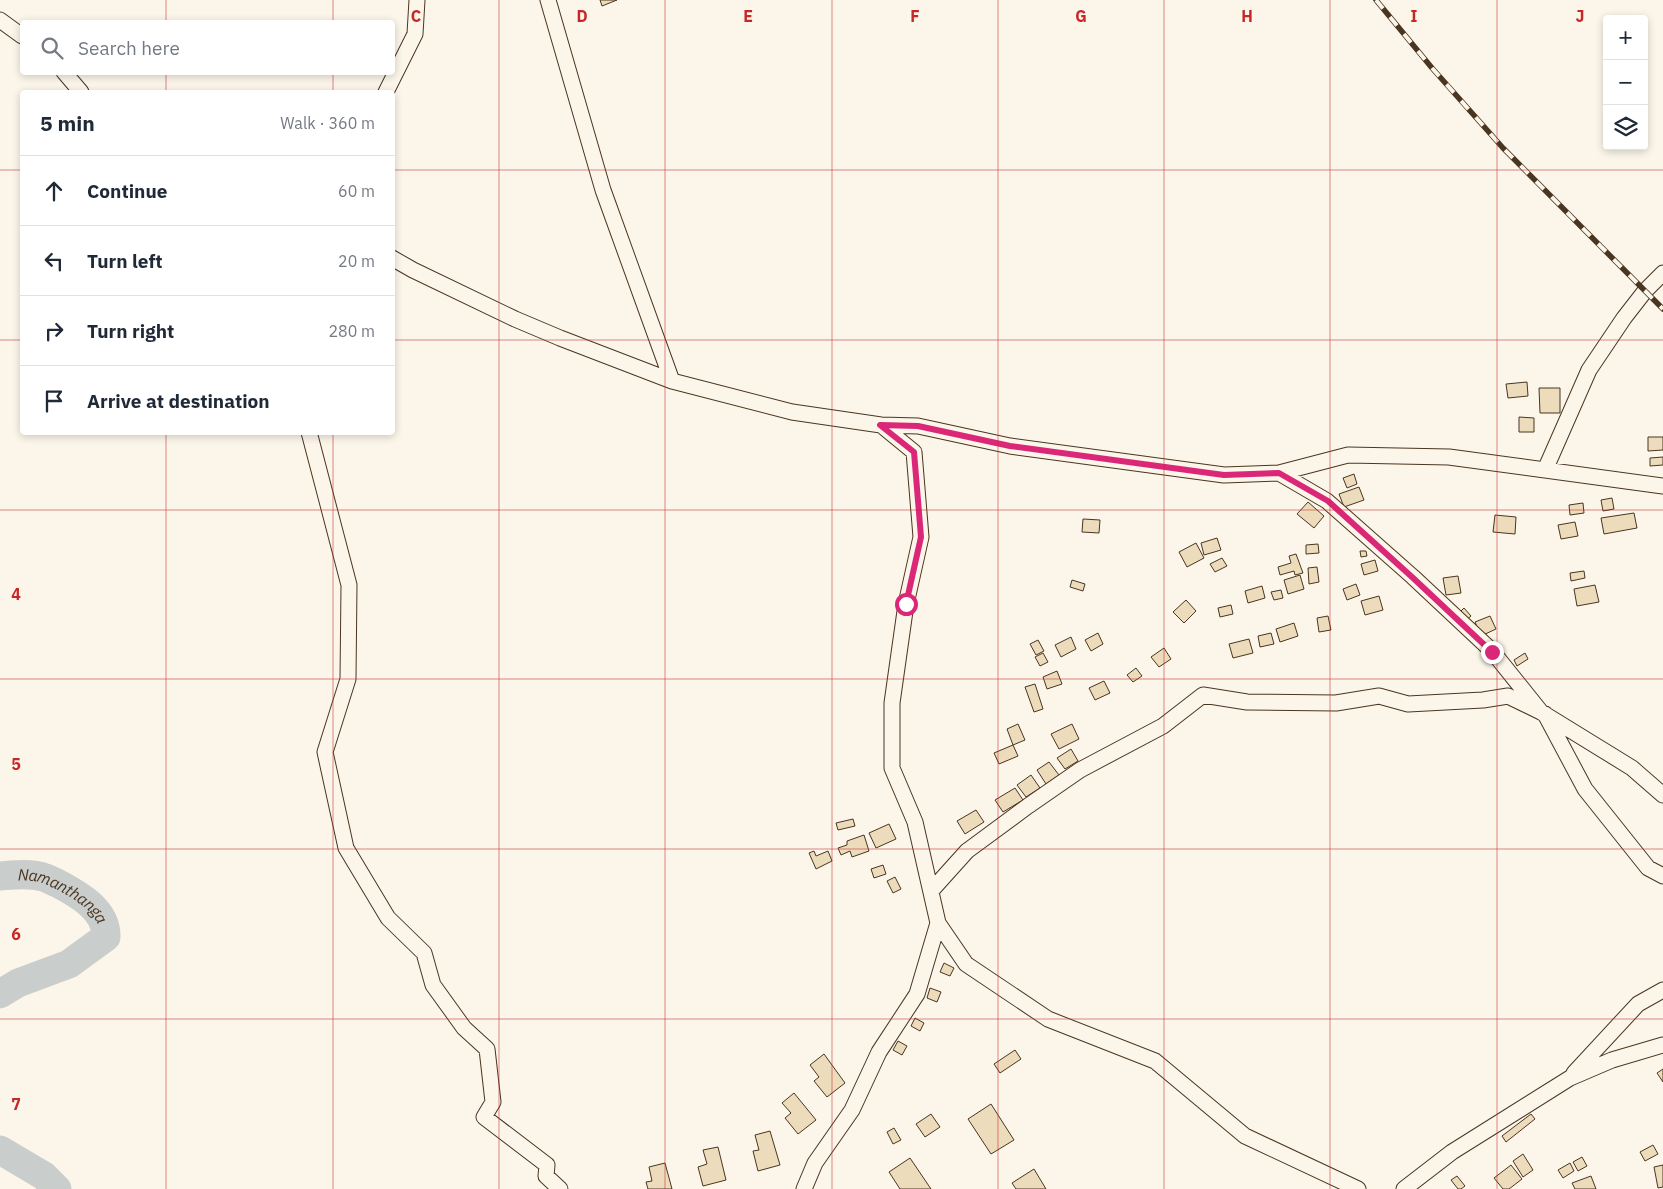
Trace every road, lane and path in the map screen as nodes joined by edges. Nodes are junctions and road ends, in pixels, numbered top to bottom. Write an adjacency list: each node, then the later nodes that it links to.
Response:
1 (417, 0): 5 (street)
2 (548, 0): 12 (street)
3 (0, 20): 4 (street)
4 (20, 35)
5 (395, 74)
6 (66, 75): 8 (street)
7 (394, 75): 9 (street)
8 (78, 90)
9 (387, 90)
10 (395, 260): 12 (street)
11 (1663, 274): 15 (street)
12 (672, 381): 13 (street)
13 (880, 425): 16 (street); 21 (street)
14 (310, 435): 26 (street)
15 (1545, 470): 16 (street); 17 (street)
16 (1279, 473): 18 (street)
17 (1663, 486)
18 (1545, 714): 19 (street); 20 (street); 21 (street)
19 (1663, 795)
20 (1663, 876)
21 (930, 891): 22 (street)
22 (938, 924): 27 (street); 28 (street)
23 (1663, 990): 25 (street)
24 (1663, 1045): 25 (street)
25 (1570, 1078): 29 (street)
26 (560, 1189)
27 (804, 1189)
28 (1358, 1189)
29 (1404, 1189)

